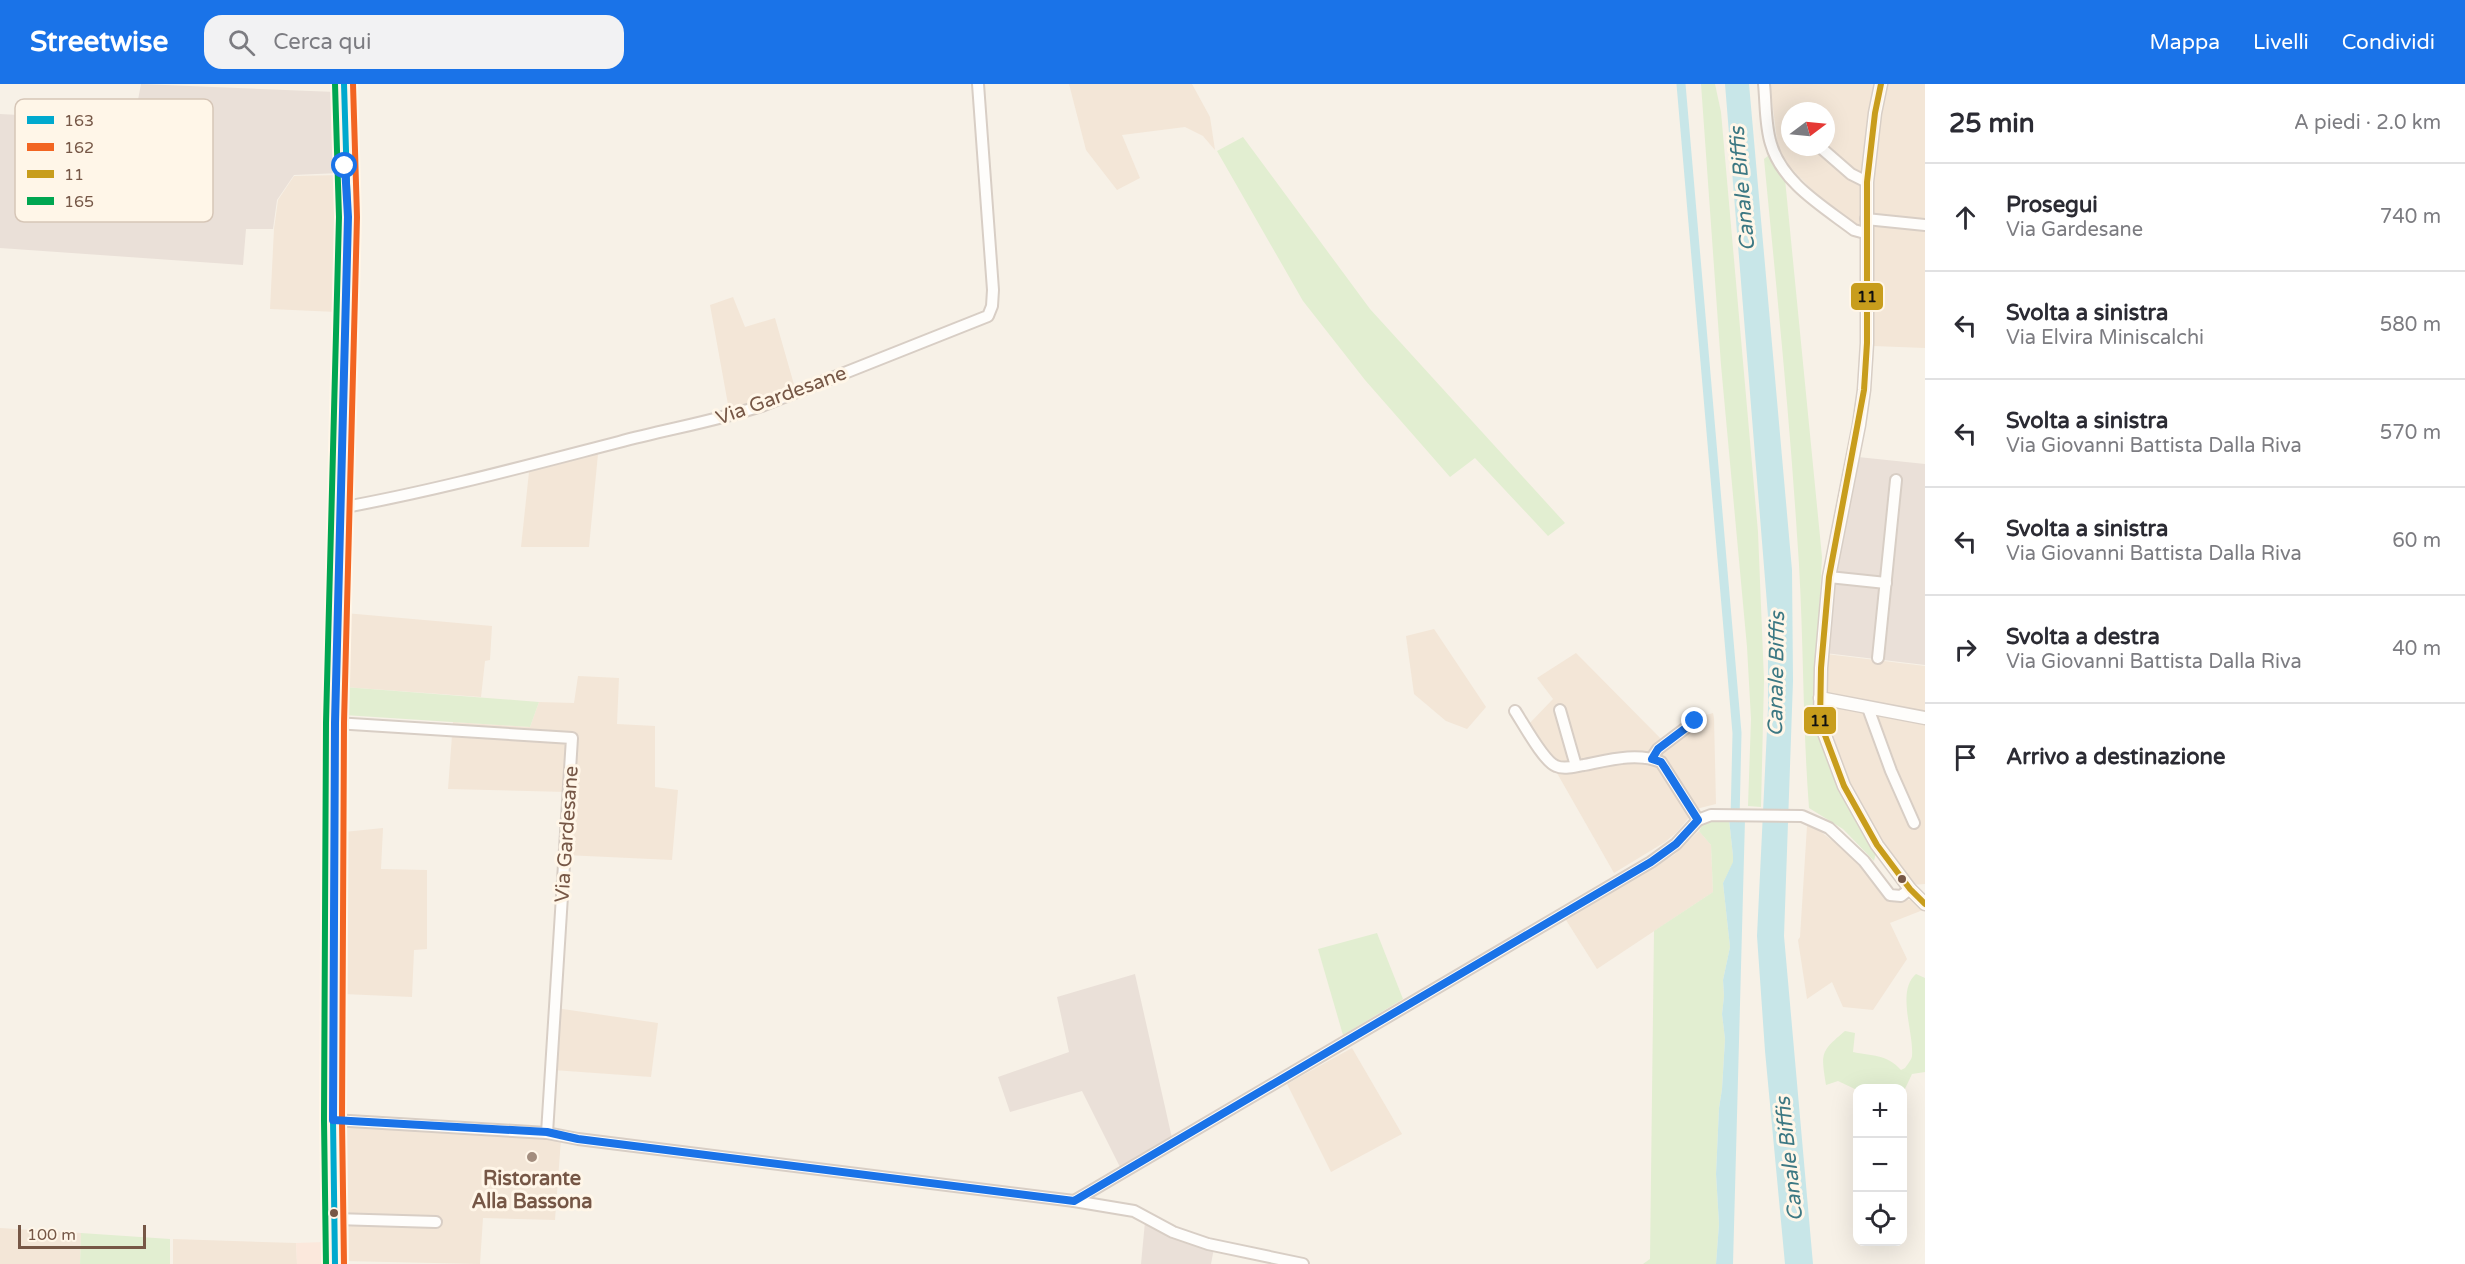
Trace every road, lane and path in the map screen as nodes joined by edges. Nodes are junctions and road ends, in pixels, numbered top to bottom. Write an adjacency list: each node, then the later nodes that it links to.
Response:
1 (344, 84): 11 (main road)
2 (978, 84): 11 (street, Via Gardesane)
3 (1764, 84): 9 (street)
4 (1881, 84): 6 (street)
5 (1830, 156): 6 (street)
6 (1867, 182): 7 (street)
7 (1866, 219): 8 (street); 9 (street)
8 (1925, 225)
9 (1865, 233): 12 (street)
10 (1896, 480): 13 (street)
11 (340, 508): 21 (main road)
12 (1829, 577): 13 (street); 15 (street)
13 (1886, 583): 14 (street)
14 (1878, 658)
15 (1820, 699): 16 (street); 26 (street)
16 (1868, 708): 19 (street); 25 (street)
17 (1560, 710): 23 (street)
18 (1515, 711): 23 (street)
19 (1925, 718)
20 (1695, 721): 22 (street)
21 (335, 723): 28 (main road); 29 (street, Via Gardesane)
22 (1652, 759): 23 (street); 24 (street)
23 (1576, 766)
24 (1698, 820): 26 (street); 30 (street)
25 (1914, 823)
26 (1910, 889): 27 (street)
27 (1925, 904)
28 (333, 1120): 29 (street); 31 (main road)
29 (547, 1132): 30 (street)
30 (1074, 1201): 34 (street)
31 (335, 1219): 32 (street); 33 (main road)
32 (436, 1222)
33 (335, 1264)
34 (1303, 1264)

